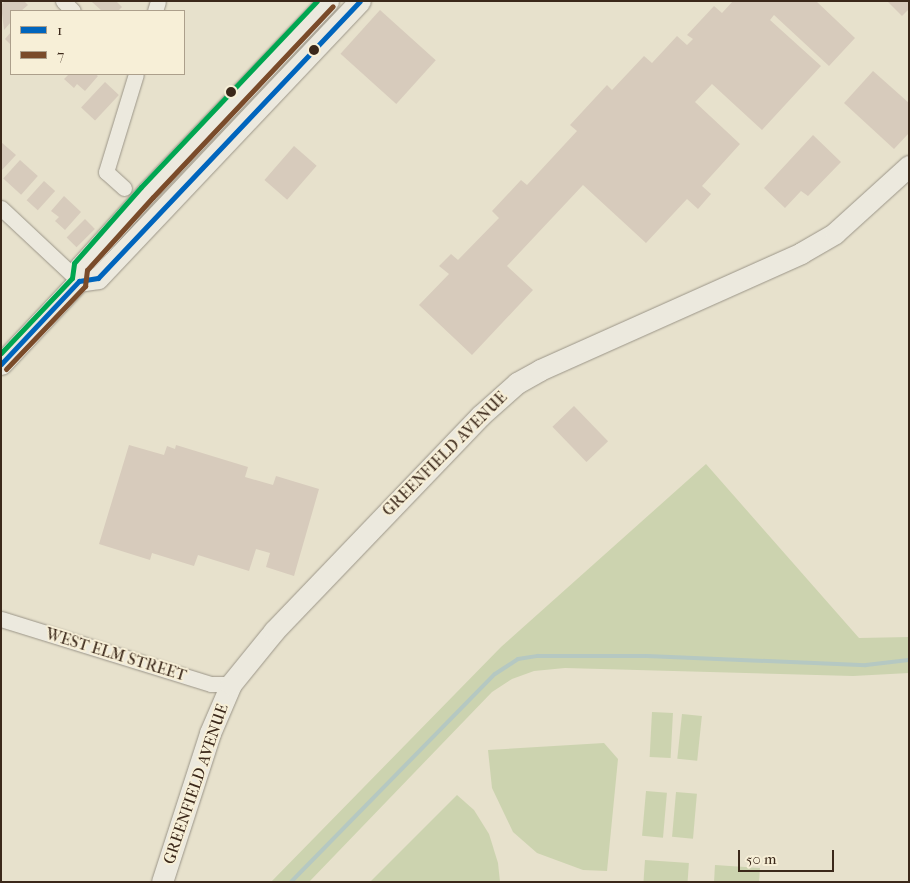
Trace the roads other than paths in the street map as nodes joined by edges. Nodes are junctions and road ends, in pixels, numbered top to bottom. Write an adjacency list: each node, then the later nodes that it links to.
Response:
1 (63, 1): 4 (street)
2 (328, 1): 9 (street)
3 (360, 1): 9 (street)
4 (72, 10)
5 (136, 75): 7 (street)
6 (909, 166): 12 (street, GREENFIELD AVENUE)
7 (124, 188)
8 (1, 208): 9 (street)
9 (79, 281): 10 (street)
10 (1, 364)
11 (1, 619): 12 (street, WEST ELM STREET)
12 (232, 684): 13 (street, GREENFIELD AVENUE)
13 (162, 882)

